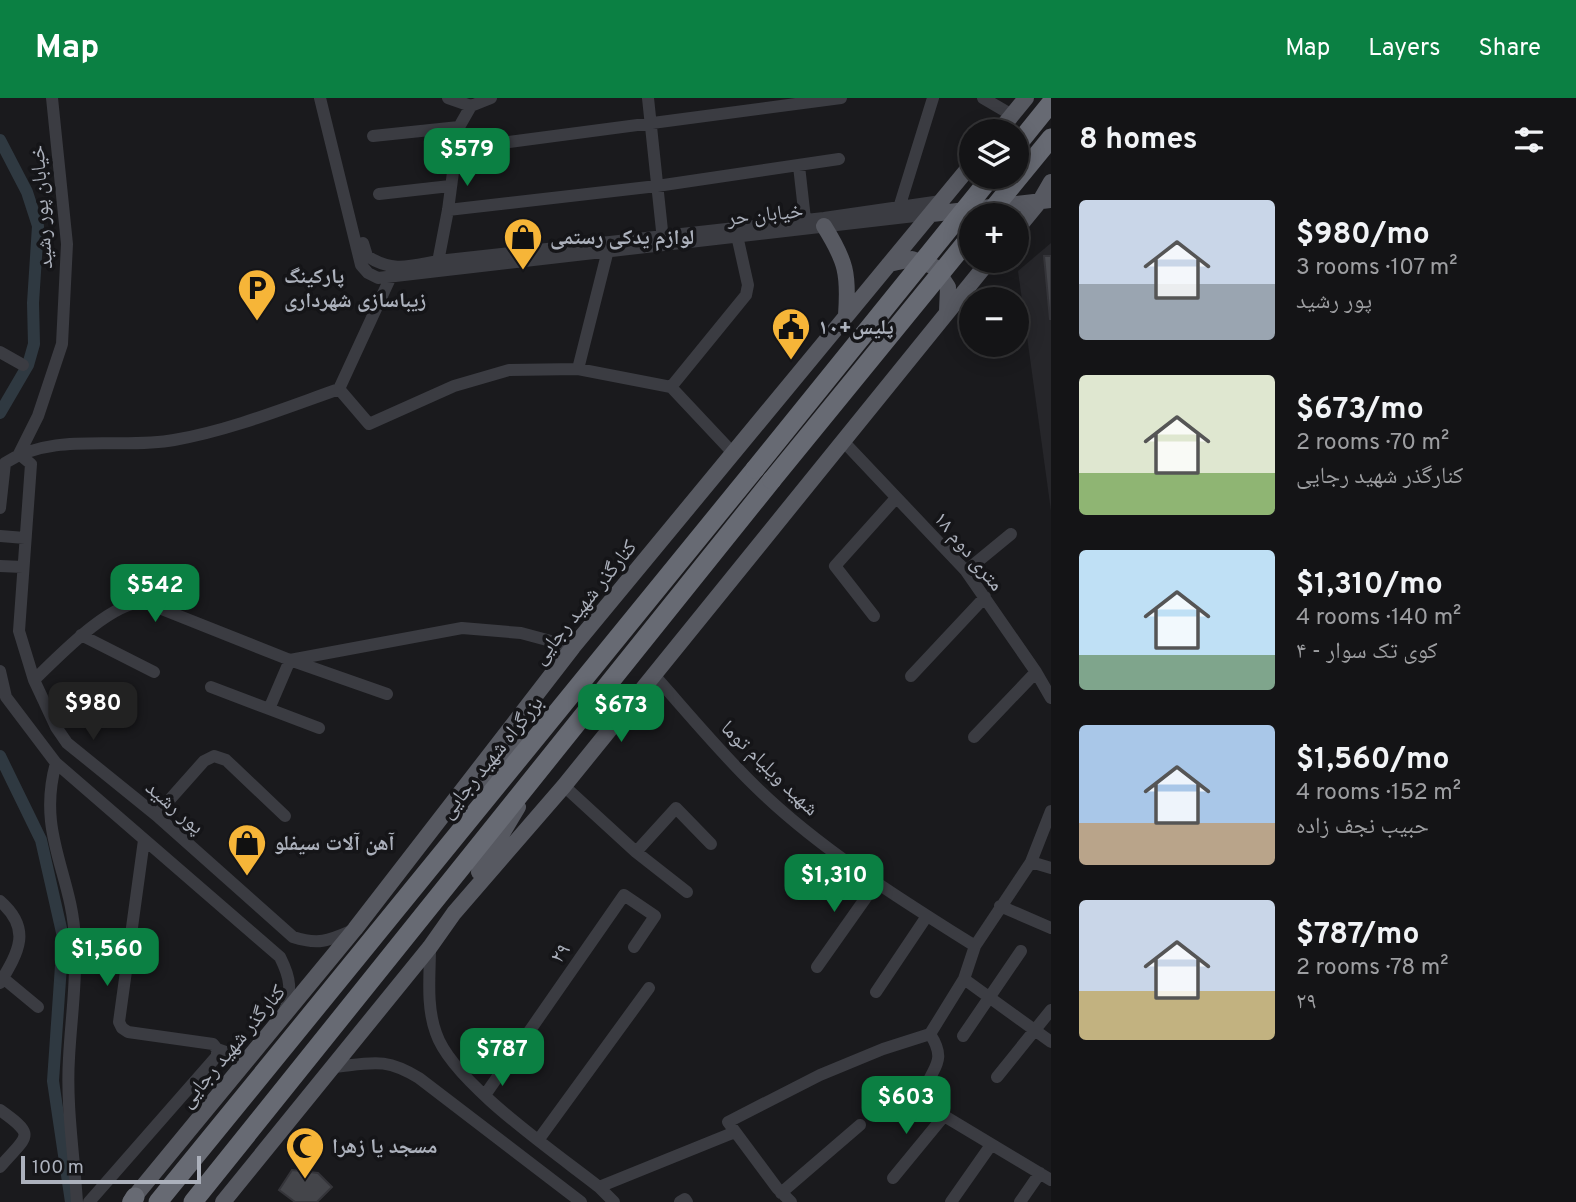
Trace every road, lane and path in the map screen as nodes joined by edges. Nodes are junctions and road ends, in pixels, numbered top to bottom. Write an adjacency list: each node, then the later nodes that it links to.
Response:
1 (52, 98): 16 (street, خیابان پور رشید)
2 (60, 98): 16 (street, خیابان پور رشید)
3 (320, 98): 45 (street)
4 (328, 98): 45 (street)
5 (448, 98): 14 (street)
6 (491, 98): 14 (street)
7 (648, 98): 18 (street)
8 (841, 98): 12 (street)
9 (933, 98): 35 (street)
10 (983, 98): 15 (street)
11 (1026, 98): 15 (main road)
12 (808, 100): 18 (street)
13 (1051, 103): 20 (highway)
14 (471, 106): 19 (street)
15 (1012, 115): 17 (main road)
16 (52, 117): 56 (street, خیابان پور رشید)
17 (1009, 119)
18 (651, 124): 23 (street); 28 (street)
19 (459, 127): 21 (street); 23 (street)
20 (1029, 130)
21 (373, 136)
22 (1051, 138): 32 (highway, bridge)
23 (456, 149): 27 (street)
24 (839, 159): 25 (street)
25 (799, 166): 28 (street); 37 (street)
26 (959, 179): 33 (main road, کنارگذر شهید رجایی)
27 (450, 186): 31 (street); 34 (street)
28 (657, 186): 34 (street); 40 (street)
29 (981, 189): 79 (highway, بزرگراه شهید رجایی, bridge)
30 (1048, 192): 33 (main road); 36 (main road)
31 (379, 194)
32 (998, 203)
33 (936, 207): 35 (street, خیابان حر); 43 (main road, کنارگذر شهید رجایی)
34 (448, 210): 44 (street)
35 (898, 212): 37 (street, خیابان حر); 38 (street, خیابان حر)
36 (1029, 215)
37 (806, 224): 38 (street, خیابان حر); 39 (street, خیابان حر)
38 (824, 226): 48 (main road)
39 (736, 232): 40 (street, خیابان حر); 52 (street)
40 (663, 239): 41 (street, خیابان حر)
41 (608, 246): 44 (street, خیابان حر); 51 (street)
42 (959, 251): 85 (highway, bridge)
43 (889, 264): 47 (main road); 48 (main road, کنارگذر شهید رجایی)
44 (437, 266): 45 (street, خیابان حر)
45 (392, 273): 53 (street)
46 (979, 273): 47 (main road)
47 (947, 311): 54 (main road)
48 (846, 315): 55 (main road, کنارگذر شهید رجایی)
49 (0, 352): 50 (street)
50 (23, 365)
51 (578, 369): 52 (street); 53 (street)
52 (671, 387): 55 (street)
53 (339, 390): 56 (street)
54 (843, 441): 57 (street, ۱۸ متری دوم); 73 (main road)
55 (733, 453): 68 (main road, کنارگذر شهید رجایی)
56 (19, 454): 58 (street); 61 (street, پور رشید)
57 (896, 498): 64 (street, ۱۸ متری دوم); 66 (street)
58 (0, 508)
59 (1011, 534): 64 (street)
60 (0, 536): 61 (street)
61 (25, 538): 63 (street, پور رشید)
62 (0, 566): 63 (street)
63 (23, 567): 75 (street, پور رشید)
64 (966, 571): 65 (street, ۱۸ متری دوم)
65 (985, 597): 72 (street, ۱۸ متری دوم); 74 (street)
66 (874, 616)
67 (81, 635): 69 (street); 71 (street); 75 (street)
68 (573, 647): 69 (street); 90 (main road, کنارگذر شهید رجایی)
69 (290, 660): 77 (street); 81 (street)
70 (0, 671): 78 (street)
71 (154, 672)
72 (1036, 672): 80 (street, ۱۸ متری دوم); 83 (street)
73 (654, 675): 86 (main road); 96 (street, شهید ویلیام توما)
74 (911, 676)
75 (33, 680): 88 (street, پور رشید)
76 (211, 687): 81 (street)
77 (387, 694)
78 (3, 695): 84 (street)
79 (570, 696): 90 (main road); 140 (highway, بزرگراه شهید رجایی)
80 (1051, 698)
81 (269, 709): 82 (street)
82 (319, 728)
83 (974, 737)
84 (56, 763): 91 (street); 138 (street)
85 (541, 771): 100 (main road); 141 (highway)
86 (564, 786): 93 (street); 100 (main road)
87 (1051, 811): 94 (street)
88 (156, 815): 89 (street); 103 (street, پور رشید)
89 (285, 816)
90 (434, 829): 103 (main road, کنارگذر شهید رجایی)
91 (145, 840): 116 (street); 121 (street)
92 (711, 844): 93 (street)
93 (636, 852): 97 (street)
94 (1031, 862): 95 (street); 99 (street)
95 (1051, 868)
96 (877, 882): 101 (street, شهید ویلیام توما); 108 (street)
97 (687, 892)
98 (0, 901): 110 (street)
99 (1000, 906): 102 (street); 104 (street)
100 (454, 913): 105 (main road)
101 (927, 916): 104 (street, شهید ویلیام توما); 112 (street)
102 (1051, 928)
103 (355, 929): 116 (main road, کنارگذر شهید رجایی)
104 (975, 946): 109 (street)
105 (430, 947): 123 (main road); 125 (street)
106 (634, 947): 125 (street, ۲۹)
107 (1021, 951): 113 (street)
108 (817, 967)
109 (964, 979): 113 (street); 118 (street)
110 (1, 980): 114 (street)
111 (649, 988): 130 (street)
112 (876, 992)
113 (989, 997): 117 (street); 119 (street)
114 (38, 1007)
115 (1051, 1010): 117 (street)
116 (282, 1018): 122 (main road, کنارگذر شهید رجایی)
117 (1036, 1031): 120 (street); 124 (street)
118 (930, 1034): 127 (street); 129 (street)
119 (963, 1036)
120 (1051, 1042)
121 (217, 1049): 122 (street); 139 (street)
122 (248, 1060): 137 (main road, کنارگذر شهید رجایی)
123 (334, 1067): 142 (main road); 143 (street)
124 (997, 1077)
125 (485, 1095): 130 (street)
126 (0, 1110): 132 (street)
127 (944, 1116): 131 (street); 134 (street)
128 (860, 1125): 136 (street)
129 (732, 1127): 135 (street); 136 (street)
130 (539, 1139): 135 (street)
131 (991, 1145): 133 (street); 147 (street)
132 (0, 1167)
133 (1045, 1176): 148 (street)
134 (893, 1178)
135 (599, 1187): 144 (street)
136 (786, 1197)
137 (132, 1200)
138 (77, 1202)
139 (89, 1202)
140 (158, 1202)
141 (193, 1202)
142 (223, 1202)
143 (581, 1202)
144 (614, 1202)
145 (681, 1202): 146 (street)
146 (687, 1202)
147 (951, 1202)
148 (1020, 1202)

